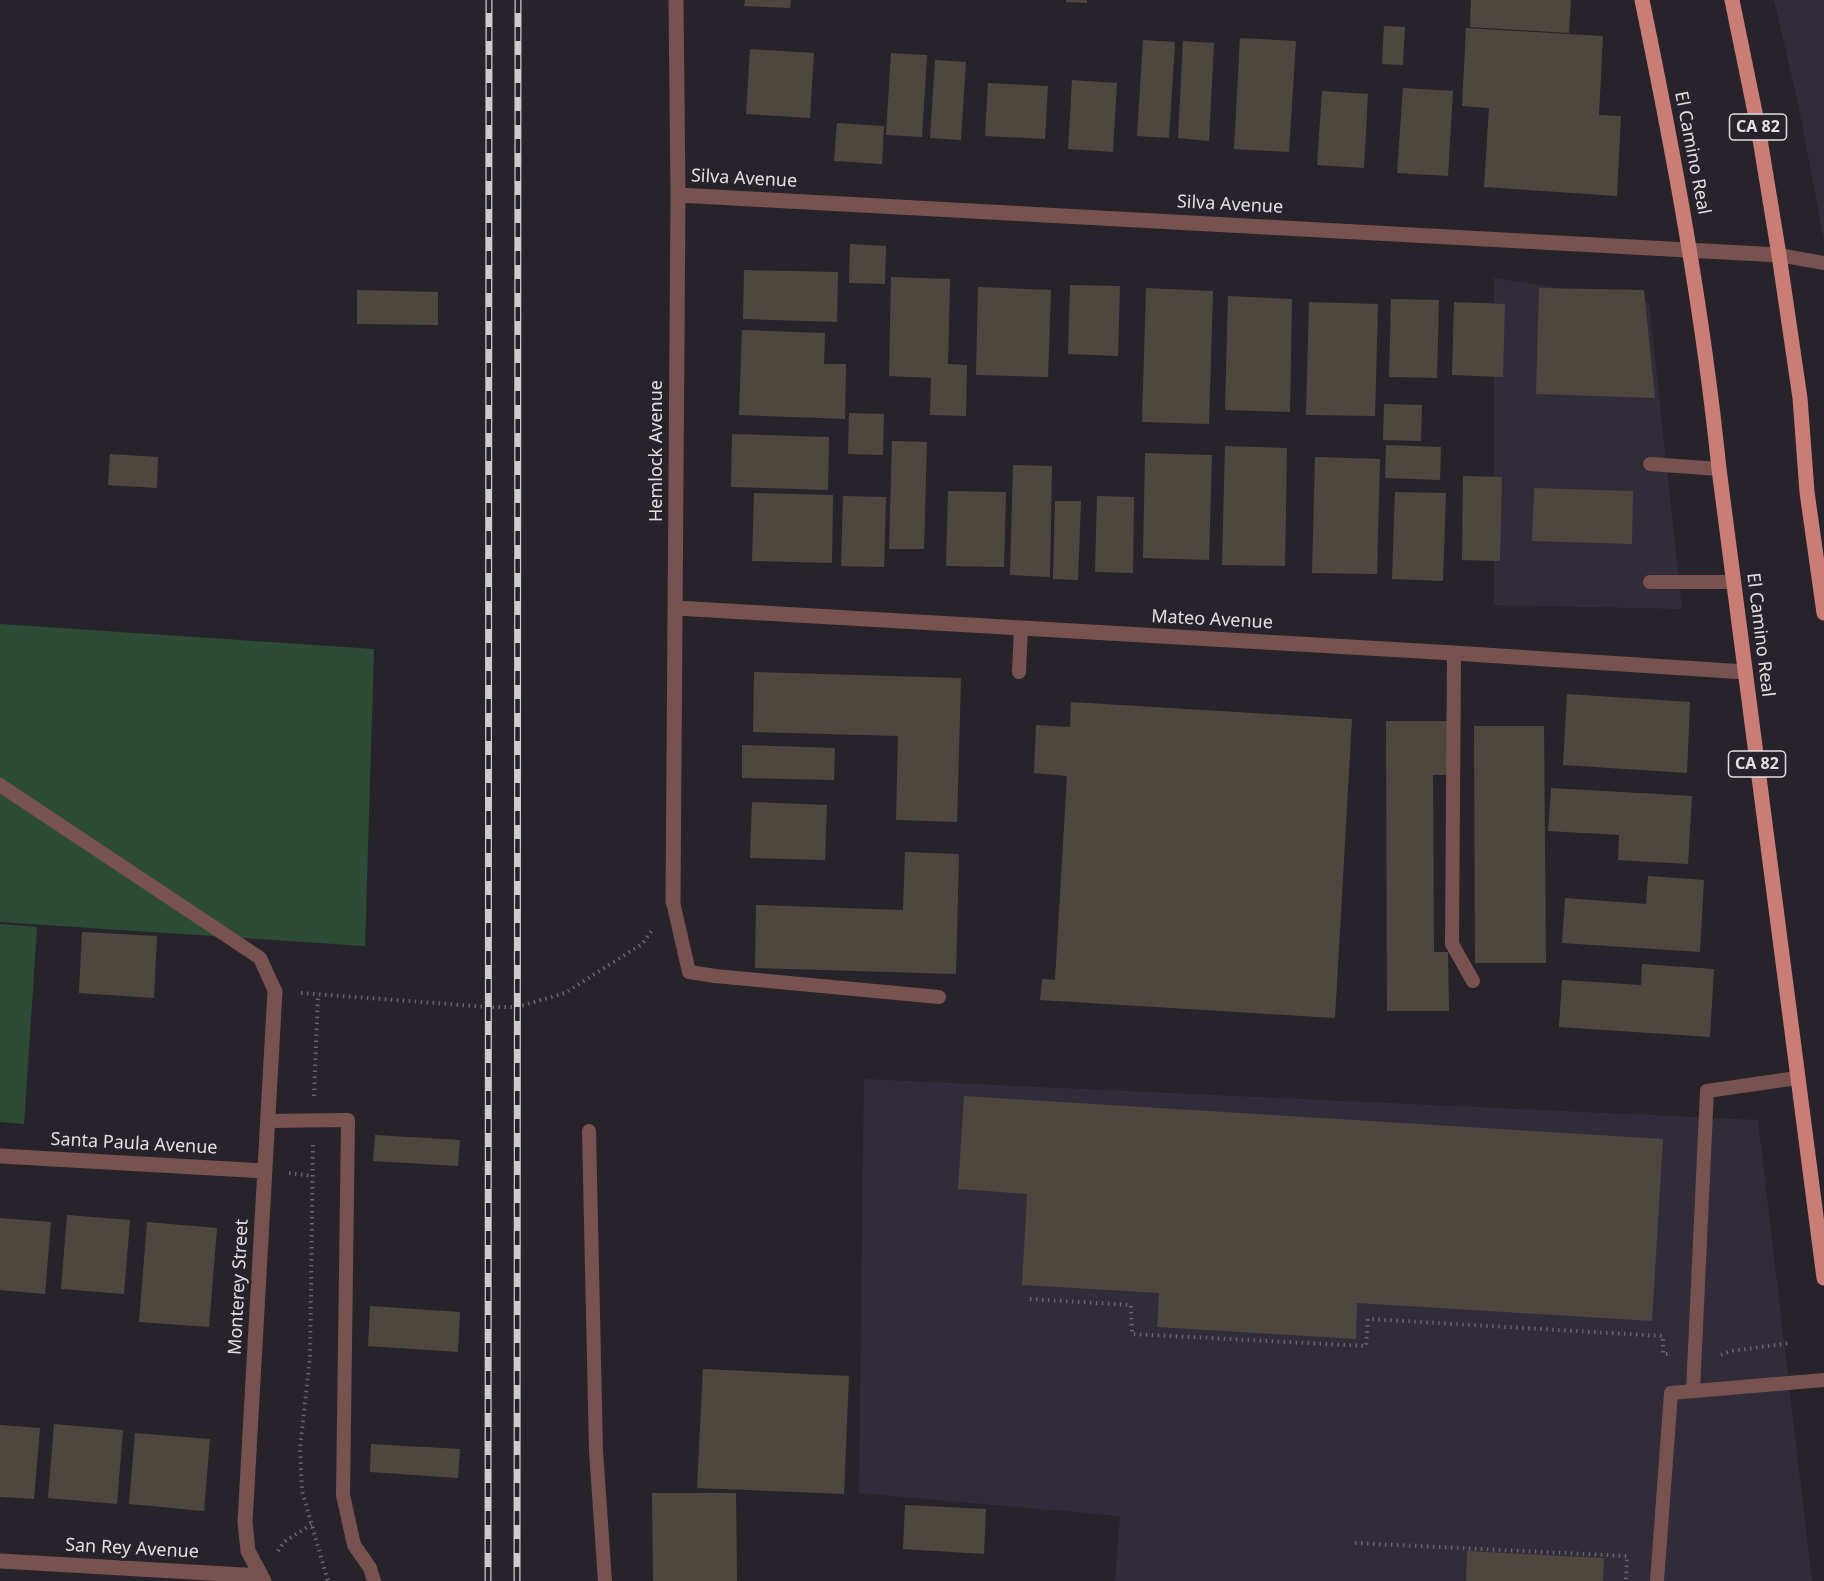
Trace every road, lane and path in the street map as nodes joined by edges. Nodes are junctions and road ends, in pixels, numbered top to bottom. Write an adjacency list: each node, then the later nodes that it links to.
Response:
1 (676, 0): 4 (street, Hemlock Avenue)
2 (1642, 0): 5 (main road, El Camino Real / CA 82)
3 (1732, 0): 6 (main road, CA 82)
4 (678, 195): 5 (street, Silva Avenue); 12 (street, Hemlock Avenue)
5 (1690, 250): 6 (street, Silva Avenue); 9 (main road, El Camino Real / CA 82)
6 (1779, 255): 7 (lane); 13 (main road, CA 82)
7 (1824, 263)
8 (1650, 464): 9 (lane)
9 (1719, 469): 11 (main road, El Camino Real / CA 82)
10 (1650, 582): 11 (lane)
11 (1734, 582): 17 (main road, El Camino Real / CA 82)
12 (676, 608): 14 (street, Mateo Avenue); 19 (street, Hemlock Avenue)
13 (1824, 613)
14 (1021, 628): 15 (street, Mateo Avenue); 16 (lane)
15 (1454, 653): 17 (street, Mateo Avenue); 20 (lane)
16 (1019, 672)
17 (1745, 672): 24 (main road, El Camino Real / CA 82)
18 (0, 785): 21 (lane)
19 (673, 902): 22 (path); 23 (lane)
20 (1473, 981)
21 (275, 991): 22 (path); 26 (street, Monterey Street)
22 (318, 994): 25 (path)
23 (939, 997)
24 (1797, 1078): 31 (main road, El Camino Real / CA 82); 34 (lane)
25 (315, 1086)
26 (268, 1121): 30 (street, Monterey Street); 42 (lane)
27 (589, 1131): 43 (lane)
28 (313, 1142): 37 (path)
29 (0, 1156): 30 (street, Santa Paula Avenue)
30 (265, 1171): 40 (street, Monterey Street)
31 (1824, 1278)
32 (1030, 1299): 34 (path)
33 (1790, 1344): 34 (path)
34 (1695, 1355): 36 (lane)
35 (1824, 1380): 36 (lane)
36 (1694, 1391): 45 (lane)
37 (312, 1524): 40 (path); 41 (path)
38 (1355, 1544): 44 (path)
39 (0, 1561): 40 (street, San Rey Avenue)
40 (262, 1579)
41 (328, 1581)
42 (374, 1581)
43 (605, 1581)
44 (1626, 1581)
45 (1657, 1581)

